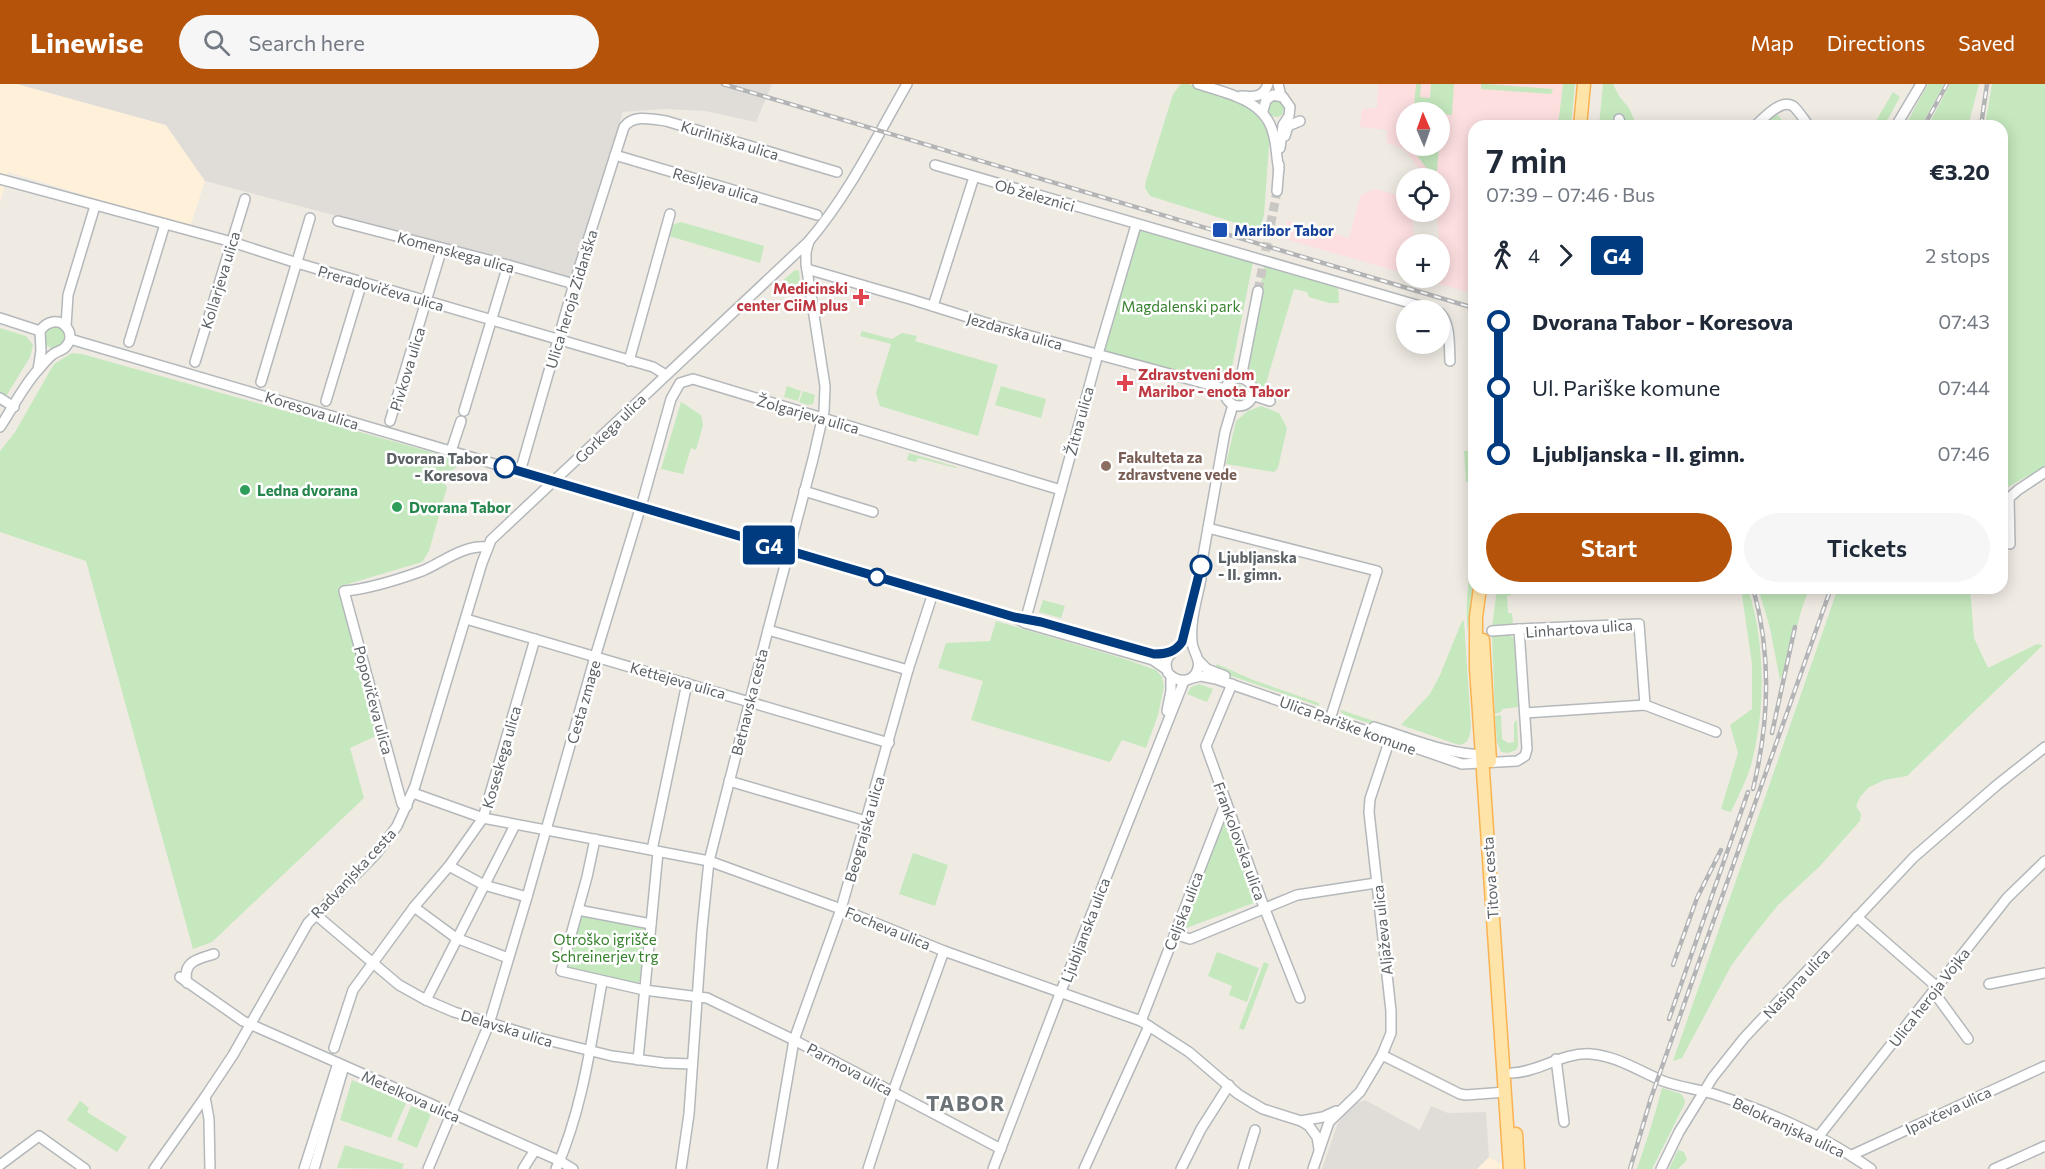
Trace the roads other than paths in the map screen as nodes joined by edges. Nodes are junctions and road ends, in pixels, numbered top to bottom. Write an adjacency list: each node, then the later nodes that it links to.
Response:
1 (907, 84): 35 (street)
2 (1198, 84): 8 (street)
3 (1269, 84): 8 (street)
4 (1278, 84): 9 (street)
5 (1584, 84): 11 (main road)
6 (1591, 84): 12 (main road)
7 (1921, 84): 15 (street)
8 (1236, 96): 10 (street)
9 (1281, 96): 10 (street); 17 (street)
10 (1263, 111): 16 (street)
11 (1581, 120)
12 (1588, 120)
13 (1763, 120): 14 (street)
14 (1804, 120)
15 (1900, 120)
16 (1269, 121): 17 (street); 22 (street)
17 (1284, 121): 22 (street)
18 (1300, 121): 22 (street)
19 (624, 127): 20 (street, Ulica heroja Zidanška); 23 (street, Kurilniška ulica)
20 (615, 155): 30 (street, Resljeva ulica); 42 (street, Ulica heroja Zidanška)
21 (935, 165): 24 (street, Ob železnici)
22 (1279, 170): 26 (street)
23 (837, 172)
24 (974, 177): 34 (street, Ob železnici); 47 (street)
25 (0, 179): 28 (street, Preradovičeva ulica)
26 (1277, 191)
27 (245, 199): 36 (street, Kollarjeva ulica)
28 (95, 206): 33 (street, Preradovičeva ulica); 44 (street)
29 (670, 214): 60 (street)
30 (817, 215)
31 (310, 218): 38 (street)
32 (338, 220): 37 (street, Komenskega ulica)
33 (165, 224): 36 (street, Preradovičeva ulica); 55 (street)
34 (1136, 225): 45 (street, Ob železnici); 58 (street, Žitna ulica)
35 (809, 241): 40 (street, Betnavska cesta); 65 (street, Gorkega ulica)
36 (232, 242): 38 (street, Preradovičeva ulica); 62 (street, Kollarjeva ulica)
37 (442, 248): 39 (street, Komenskega ulica); 46 (street, Pivkova ulica)
38 (297, 263): 41 (street, Preradovičeva ulica); 68 (street)
39 (508, 265): 42 (street, Komenskega ulica); 49 (street)
40 (807, 269): 47 (street, Jezdarska ulica); 66 (street, Betnavska cesta)
41 (362, 282): 46 (street, Preradovičeva ulica); 72 (street)
42 (574, 284): 54 (street, Ulica heroja Zidanška)
43 (1258, 291): 67 (street)
44 (68, 295): 50 (street); 51 (street)
45 (1399, 300)
46 (428, 301): 49 (street, Preradovičeva ulica); 77 (street, Pivkova ulica)
47 (933, 306): 58 (street, Jezdarska ulica)
48 (0, 318): 52 (street)
49 (491, 321): 54 (street, Preradovičeva ulica); 79 (street)
50 (52, 322): 51 (street); 52 (street)
51 (66, 326): 53 (street)
52 (40, 331): 56 (street)
53 (70, 339): 57 (street); 79 (street, Koresova ulica)
54 (559, 340): 60 (street, Preradovičeva ulica); 80 (street, Ulica heroja Zidanška)
55 (129, 342)
56 (41, 345): 57 (street); 63 (street)
57 (54, 352): 63 (street)
58 (1098, 354): 69 (street, Jezdarska ulica); 83 (street, Žitna ulica)
59 (1449, 354): 61 (street)
60 (629, 361): 65 (street, Preradovičeva ulica)
61 (1450, 361)
62 (195, 362)
63 (38, 370): 75 (street)
64 (834, 370): 66 (street)
65 (666, 375): 82 (street, Gorkega ulica)
66 (824, 375): 76 (street, Betnavska cesta)
67 (1241, 378): 69 (street); 70 (street)
68 (261, 381)
69 (1225, 389): 74 (street)
70 (1252, 394): 73 (street); 74 (street)
71 (0, 398): 75 (street)
72 (326, 401)
73 (1270, 401)
74 (1233, 405): 87 (street)
75 (14, 407): 78 (street)
76 (823, 417): 83 (street, Žolgarjeva ulica); 84 (street, Betnavska cesta); 85 (street, Žolgarjeva ulica)
77 (390, 421)
78 (0, 427)
79 (451, 451): 80 (street, Koresova ulica)
80 (519, 472): 82 (street, Koresova ulica)
81 (2045, 472): 88 (street)
82 (554, 482): 85 (street); 89 (street, Gorkega ulica)
83 (1060, 490): 95 (street, Žitna ulica)
84 (804, 491): 86 (street); 90 (street, Betnavska cesta)
85 (641, 507): 90 (street); 104 (street, Cesta zmage)
86 (873, 512)
87 (1208, 528): 100 (street); 112 (street)
88 (2010, 544)
89 (487, 547): 96 (street, Radvanjska cesta); 123 (street, Popovičeva ulica)
90 (789, 550): 91 (street); 98 (street, Betnavska cesta)
91 (933, 593): 94 (street); 105 (street, Beograjska ulica)
92 (1479, 594): 119 (main road, Titova cesta)
93 (1486, 594): 119 (main road, Titova cesta)
94 (1014, 617): 95 (street); 106 (street)
95 (1026, 618): 102 (street)
96 (466, 619): 101 (street, Kettejeva ulica); 121 (street, Radvanjska cesta)
97 (1519, 629): 99 (street); 111 (street, Linhartova ulica); 113 (street, Linhartova ulica)
98 (768, 630): 105 (street); 110 (street, Betnavska cesta)
99 (1492, 631)
100 (1188, 635): 102 (street); 103 (street)
101 (535, 639): 104 (street, Kettejeva ulica); 124 (street, Koseskega ulica)
102 (1174, 650): 103 (street); 106 (street)
103 (1196, 656): 107 (street); 112 (street)
104 (595, 657): 108 (street, Kettejeva ulica); 127 (street, Cesta zmage)
105 (908, 670): 116 (street, Beograjska ulica)
106 (1169, 673): 107 (street); 117 (street)
107 (1188, 679): 109 (street, Ulica Pariške komune); 117 (street, Ljubljanska ulica)
108 (687, 683): 110 (street, Kettejeva ulica); 129 (street)
109 (1232, 684): 115 (street, Ulica Pariške komune); 122 (street, Frankolovska ulica)
110 (749, 701): 116 (street, Kettejeva ulica); 120 (street, Betnavska cesta)
111 (1645, 705): 113 (street); 114 (street)
112 (1332, 713): 119 (street)
113 (1525, 713): 119 (street, Linhartova ulica)
114 (1716, 732)
115 (1390, 739): 119 (street, Ulica Pariške komune); 133 (street, Aljaževa ulica)
116 (889, 743): 125 (street, Beograjska ulica)
117 (1158, 745): 154 (street, Ljubljanska ulica)
118 (2045, 747): 141 (street, Nasipna ulica)
119 (1486, 759): 171 (main road, Titova cesta); 175 (main road, Titova cesta)
120 (729, 781): 125 (street); 130 (street, Betnavska cesta)
121 (413, 793): 123 (street, Radvanjska cesta); 124 (street, Focheva ulica)
122 (1226, 802): 137 (street, Frankolovska ulica); 143 (street, Celjska ulica)
123 (407, 806): 140 (street, Radvanjska cesta)
124 (483, 818): 126 (street, Focheva ulica); 132 (street, Koseskega ulica)
125 (866, 821): 138 (street, Beograjska ulica)
126 (515, 825): 127 (street, Focheva ulica); 134 (street)
127 (546, 830): 128 (street, Focheva ulica); 135 (street, Cesta zmage)
128 (595, 839): 129 (street, Focheva ulica); 139 (street)
129 (655, 851): 130 (street, Focheva ulica); 142 (street)
130 (709, 861): 138 (street, Focheva ulica); 155 (street, Betnavska cesta)
131 (2045, 861): 152 (street, Ulica heroja Vojka)
132 (449, 866): 134 (street); 136 (street, Koseskega ulica)
133 (1376, 883): 137 (street); 165 (street, Aljaževa ulica)
134 (484, 885): 135 (street); 144 (street)
135 (527, 897): 147 (street, Cesta zmage)
136 (414, 907): 144 (street); 148 (street, Koseskega ulica)
137 (1264, 907): 143 (street); 156 (street, Frankolovska ulica)
138 (841, 909): 145 (street, Focheva ulica); 162 (street, Beograjska ulica)
139 (578, 910): 142 (street); 150 (street, Parmova ulica)
140 (315, 914): 148 (street, Delavska ulica); 158 (street, Radvanjska cesta)
141 (1857, 917): 152 (street); 173 (street, Nasipna ulica)
142 (651, 924): 153 (street)
143 (1175, 934): 160 (street, Celjska ulica)
144 (456, 938): 147 (street); 157 (street)
145 (944, 951): 154 (street, Focheva ulica); 174 (street)
146 (214, 954): 158 (street, Metelkova ulica)
147 (508, 958): 159 (street, Cesta zmage)
148 (373, 963): 157 (street, Delavska ulica); 163 (street, Koseskega ulica)
149 (2045, 973): 151 (street)
150 (602, 982): 153 (street, Parmova ulica); 164 (street)
151 (1989, 984)
152 (1935, 989): 161 (street); 182 (street, Ulica heroja Vojka)
153 (644, 990): 155 (street, Parmova ulica); 167 (street)
154 (1061, 991): 160 (street, Focheva ulica); 184 (street, Ljubljanska ulica)
155 (697, 995): 162 (street, Parmova ulica); 168 (street, Betnavska cesta)
156 (1300, 998)
157 (426, 1000): 159 (street, Delavska ulica)
158 (249, 1023): 169 (street, Metelkova ulica); 176 (street, Radvanjska cesta)
159 (489, 1024): 164 (street, Delavska ulica); 178 (street, Cesta zmage)
160 (1145, 1024): 172 (street, Focheva ulica); 202 (street, Celjska ulica)
161 (1968, 1039)
162 (794, 1040): 174 (street, Parmova ulica); 199 (street, Beograjska ulica)
163 (334, 1048)
164 (590, 1051): 167 (street, Delavska ulica); 189 (street)
165 (1382, 1055): 175 (street); 177 (street, Aljaževa ulica)
166 (1556, 1059): 171 (street); 173 (street); 180 (street)
167 (638, 1060): 168 (street, Delavska ulica)
168 (692, 1064): 198 (street, Betnavska cesta)
169 (341, 1065): 178 (street, Metelkova ulica); 193 (street); 194 (street)
170 (2045, 1066): 187 (street, Ipavčeva ulica)
171 (1512, 1073): 207 (main road, Titova cesta)
172 (1228, 1085): 179 (street, Focheva ulica); 203 (street)
173 (1704, 1091): 182 (street, Belokranjska ulica); 208 (street, Nasipna ulica)
174 (893, 1092): 184 (street, Parmova ulica); 200 (street)
175 (1506, 1092): 206 (main road, Titova cesta)
176 (206, 1097): 191 (street, Radvanjska cesta); 192 (street)
177 (1341, 1109): 179 (street, Aljaževa ulica); 185 (street, Aljaževa ulica)
178 (451, 1114): 186 (street, Metelkova ulica); 195 (street, Cesta zmage)
179 (1301, 1121): 185 (street)
180 (1564, 1122)
181 (1255, 1130): 204 (street)
182 (1818, 1137): 187 (street, Belokranjska ulica)
183 (2045, 1146): 210 (street)
184 (1001, 1149): 201 (street, Ljubljanska ulica)
185 (1319, 1149): 205 (street, Aljaževa ulica)
186 (535, 1150): 189 (street, Metelkova ulica); 196 (street)
187 (1852, 1155): 209 (street, Belokranjska ulica)
188 (0, 1165): 190 (street)
189 (558, 1165): 197 (street, Metelkova ulica)
190 (85, 1169)
191 (154, 1169)
192 (210, 1169)
193 (304, 1169)
194 (314, 1169)
195 (428, 1169)
196 (523, 1169)
197 (573, 1169)
198 (681, 1169)
199 (772, 1169)
200 (868, 1169)
201 (993, 1169)
202 (1084, 1169)
203 (1181, 1169)
204 (1243, 1169)
205 (1313, 1169)
206 (1510, 1169)
207 (1518, 1169)
208 (1661, 1169)
209 (1871, 1169)
210 (1994, 1169)

